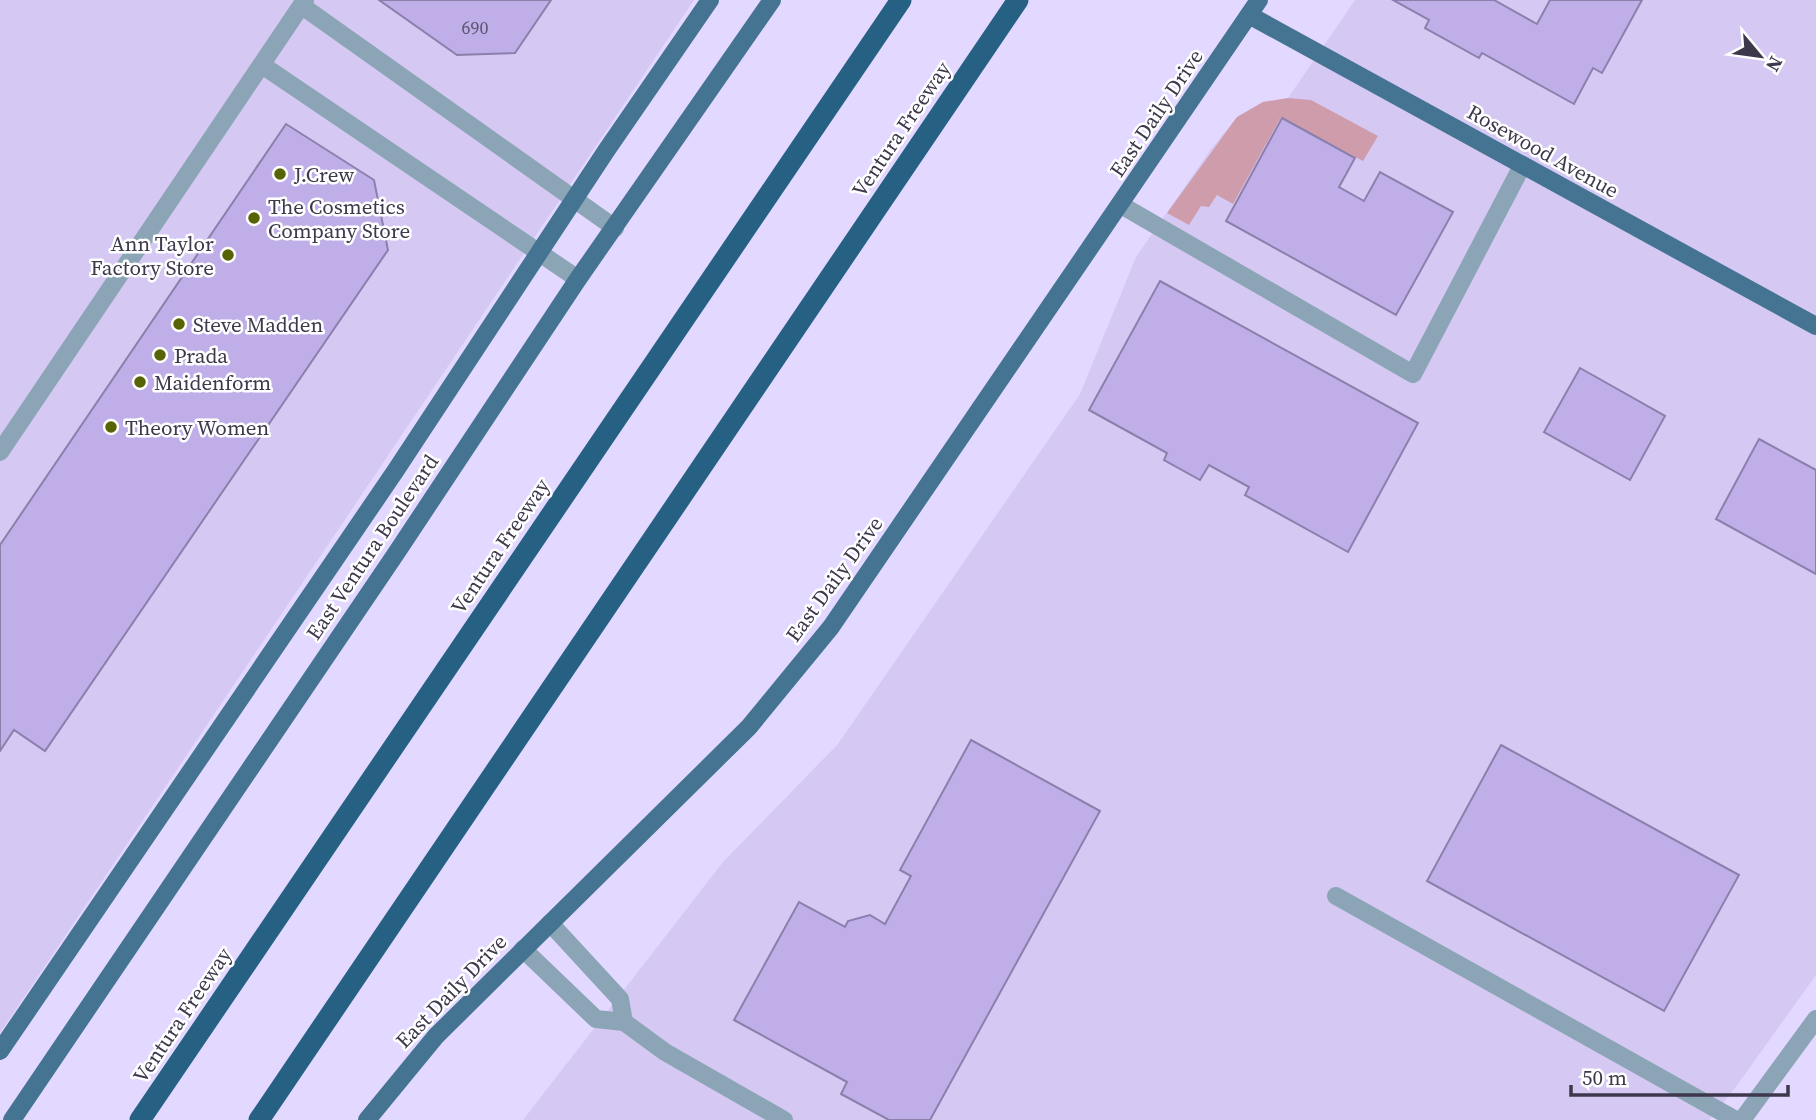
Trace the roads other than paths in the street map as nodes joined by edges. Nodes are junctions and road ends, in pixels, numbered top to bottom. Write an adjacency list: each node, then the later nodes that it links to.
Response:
1 (710, 0): 9 (main road, East Ventura Boulevard)
2 (772, 0): 11 (main road, East Ventura Boulevard)
3 (901, 0): 23 (highway, Ventura Freeway)
4 (1018, 0): 24 (highway, Ventura Freeway)
5 (303, 3): 7 (street); 9 (street)
6 (1254, 7): 8 (main road, Rosewood Avenue); 10 (main road, East Daily Drive)
7 (262, 65): 12 (street); 15 (street)
8 (1522, 166): 10 (street); 14 (main road, Rosewood Avenue)
9 (575, 200): 11 (street); 12 (main road, East Ventura Boulevard)
10 (1121, 205): 17 (main road, East Daily Drive)
11 (615, 228): 13 (main road, East Ventura Boulevard)
12 (540, 253): 13 (street); 21 (main road, East Ventura Boulevard)
13 (578, 279): 22 (main road, East Ventura Boulevard)
14 (1816, 326)
15 (0, 452)
16 (1336, 896): 27 (street)
17 (550, 923): 18 (main road, East Daily Drive); 20 (street)
18 (523, 948): 20 (street); 25 (main road, East Daily Drive)
19 (1816, 1019): 28 (street)
20 (624, 1023): 26 (street)
21 (0, 1051)
22 (12, 1120)
23 (140, 1120)
24 (259, 1120)
25 (367, 1120)
26 (784, 1120)
27 (1736, 1120)
28 (1742, 1120)

